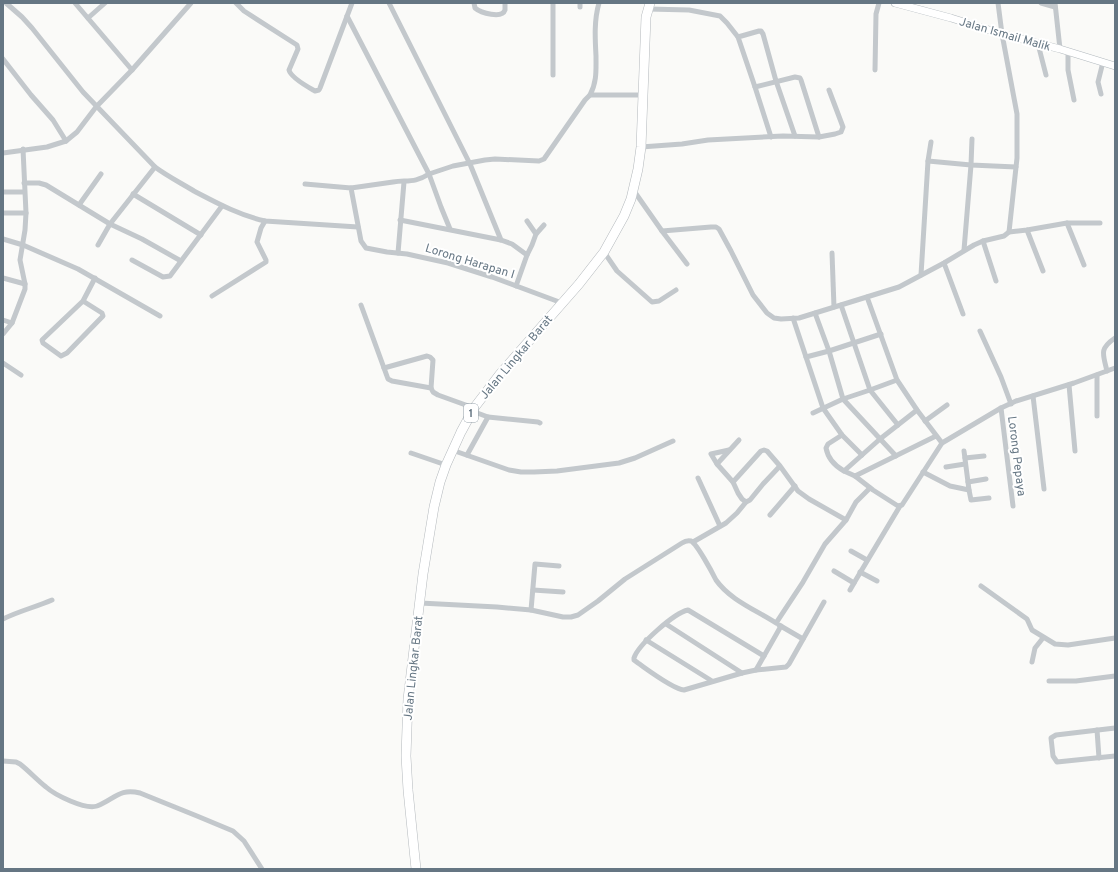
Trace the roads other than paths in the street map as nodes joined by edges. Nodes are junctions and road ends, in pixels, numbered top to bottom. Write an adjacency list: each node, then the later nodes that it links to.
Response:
1 (6, 3): 39 (street)
2 (75, 3): 19 (street)
3 (105, 3): 19 (street)
4 (191, 3): 28 (street)
5 (236, 3): 18 (street)
6 (352, 3): 18 (street)
7 (389, 3): 50 (street)
8 (474, 3): 9 (street)
9 (505, 3)
10 (553, 3): 31 (street)
11 (599, 3): 36 (street)
12 (879, 3): 29 (street)
13 (895, 3): 20 (main road, Jalan Ismail Malik)
14 (998, 3): 20 (street)
15 (1041, 3): 16 (street)
16 (1055, 5): 23 (street)
17 (649, 6): 21 (street); 37 (highway, Jalan Lingkar Barat / 1)
18 (347, 16): 55 (street)
19 (88, 18): 28 (street)
20 (1002, 34): 22 (main road, Jalan Ismail Malik); 53 (street)
21 (738, 37): 32 (street); 33 (street)
22 (1038, 44): 23 (main road, Jalan Ismail Malik); 30 (street)
23 (1060, 49): 24 (main road, Jalan Ismail Malik)
24 (1068, 52): 26 (main road, Jalan Ismail Malik); 38 (street)
25 (3, 59): 44 (street)
26 (1103, 62): 27 (main road, Jalan Ismail Malik); 35 (street)
27 (1115, 66)
28 (132, 70): 39 (street)
29 (875, 70)
30 (1046, 75)
31 (553, 76)
32 (776, 81): 33 (street); 40 (street); 42 (street)
33 (755, 87): 41 (street)
34 (829, 90): 42 (street)
35 (1102, 94)
36 (590, 95): 37 (street); 50 (street)
37 (643, 95): 46 (highway, Jalan Lingkar Barat / 1)
38 (1074, 100)
39 (96, 107): 44 (street); 52 (street)
40 (795, 136): 41 (street); 42 (street)
41 (770, 137): 46 (street)
42 (819, 137)
43 (972, 139): 51 (street)
44 (66, 142): 47 (street)
45 (931, 142): 49 (street)
46 (641, 148): 60 (highway, Jalan Lingkar Barat / 1)
47 (23, 149): 48 (street); 57 (street)
48 (3, 152)
49 (928, 161): 51 (street); 98 (street)
50 (470, 164): 55 (street); 83 (street)
51 (971, 165): 53 (street); 87 (street)
52 (154, 167): 63 (street); 65 (street)
53 (1016, 167): 79 (street)
54 (101, 174): 64 (street)
55 (429, 174): 56 (street); 76 (street)
56 (404, 182): 59 (street); 68 (street)
57 (24, 183): 62 (street); 64 (street)
58 (305, 184): 59 (street)
59 (351, 188): 75 (street)
60 (634, 191): 78 (street); 88 (highway, Jalan Lingkar Barat / 1)
61 (3, 192): 62 (street)
62 (24, 192): 67 (street)
63 (133, 194): 73 (street); 81 (street)
64 (79, 205): 73 (street)
65 (222, 206): 69 (street); 81 (street)
66 (3, 213): 67 (street)
67 (26, 213): 85 (street)
68 (400, 220): 76 (street); 89 (street)
69 (265, 221): 75 (street); 105 (street)
70 (527, 221): 80 (street)
71 (1067, 223): 72 (street); 77 (street); 96 (street)
72 (1100, 223)
73 (110, 224): 86 (street); 93 (street)
74 (544, 226): 80 (street)
75 (358, 228): 89 (street, Lorong Harapan I)
76 (450, 229): 83 (street)
77 (1027, 230): 79 (street); 97 (street)
78 (662, 231): 95 (street); 115 (street)
79 (1009, 232): 84 (street)
80 (536, 234): 91 (street)
81 (201, 235): 93 (street)
82 (3, 239): 85 (street)
83 (502, 240): 91 (street)
84 (983, 241): 87 (street); 101 (street)
85 (23, 245): 100 (street); 102 (street)
86 (98, 245)
87 (964, 250): 94 (street)
88 (604, 252): 104 (street); 108 (highway, Jalan Lingkar Barat / 1)
89 (398, 253): 103 (street, Lorong Harapan I)
90 (832, 253): 111 (street)
91 (527, 255): 103 (street)
92 (132, 260): 93 (street)
93 (181, 261)
94 (944, 262): 98 (street); 113 (street)
95 (687, 264)
96 (1084, 265)
97 (1043, 271)
98 (921, 275): 106 (street)
99 (3, 278): 102 (street)
100 (95, 278): 107 (street); 114 (street)
101 (996, 281)
102 (25, 284): 117 (street)
103 (516, 286): 108 (street, Lorong Harapan I)
104 (676, 290)
105 (212, 296)
106 (867, 297): 110 (street); 120 (street)
107 (83, 301): 107 (street)
108 (562, 303): 141 (highway, Jalan Lingkar Barat / 1)
109 (361, 305): 126 (street)
110 (841, 305): 111 (street); 122 (street)
111 (834, 307): 112 (street)
112 (815, 313): 115 (street); 123 (street)
113 (963, 314)
114 (160, 316)
115 (793, 318): 124 (street)
116 (3, 320): 117 (street)
117 (12, 322): 119 (street)
118 (980, 331): 137 (street)
119 (3, 334)
120 (881, 334): 122 (street); 131 (street)
121 (1115, 338): 128 (street)
122 (853, 343): 123 (street); 134 (street)
123 (829, 351): 124 (street); 136 (street)
124 (806, 357): 139 (street)
125 (3, 363): 129 (street)
126 (384, 368): 133 (street); 133 (street)
127 (1115, 368): 128 (street)
128 (1107, 371): 130 (street)
129 (21, 375)
130 (1096, 375): 132 (street); 144 (street)
131 (897, 380): 134 (street); 142 (street)
132 (1069, 385): 135 (street); 158 (street)
133 (431, 388): 141 (street)
134 (870, 390): 136 (street); 148 (street)
135 (1033, 396): 137 (street); 178 (street)
136 (843, 399): 139 (street); 151 (street)
137 (1011, 404): 140 (street)
138 (946, 405): 146 (street)
139 (823, 408): 143 (street); 149 (street)
140 (1001, 408): 154 (street); 183 (street, Lorong Pepaya)
141 (473, 410): 145 (street); 155 (highway, Jalan Lingkar Barat / 1)
142 (917, 410): 146 (street); 148 (street)
143 (813, 413)
144 (1098, 416)
145 (488, 417): 147 (street); 160 (street)
146 (925, 421): 150 (street)
147 (540, 423)
148 (898, 425): 151 (street)
149 (842, 435): 161 (street); 169 (street)
150 (936, 436): 154 (street); 162 (street)
151 (880, 439): 161 (street); 162 (street)
152 (739, 440): 156 (street)
153 (673, 441): 160 (street)
154 (942, 443): 170 (street)
155 (452, 450): 160 (street); 166 (highway, Jalan Lingkar Barat / 1)
156 (729, 450): 165 (street); 165 (street)
157 (964, 451): 164 (street)
158 (1075, 451)
159 (411, 453): 166 (street)
160 (467, 455)
161 (862, 455): 169 (street)
162 (896, 456): 171 (street)
163 (984, 456): 164 (street)
164 (965, 461): 168 (street); 175 (street)
165 (717, 464): 174 (street)
166 (446, 465): 201 (highway, Jalan Lingkar Barat / 1)
167 (780, 466): 174 (street); 176 (street); 181 (street)
168 (946, 467)
169 (844, 471): 171 (street)
170 (924, 472): 179 (street); 182 (street)
171 (855, 476): 177 (street)
172 (698, 478): 186 (street)
173 (986, 479): 175 (street)
174 (733, 482): 181 (street)
175 (968, 482): 179 (street)
176 (795, 486): 184 (street); 185 (street)
177 (870, 488): 182 (street); 185 (street)
178 (1044, 489)
179 (969, 490): 180 (street)
180 (989, 498)
181 (746, 502): 186 (street)
182 (900, 506): 189 (street)
183 (1013, 506)
184 (770, 515)
185 (846, 520): 205 (street)
186 (720, 526): 187 (street)
187 (693, 542): 202 (street); 205 (street)
188 (851, 551): 189 (street)
189 (867, 560): 192 (street)
190 (559, 566): 196 (street)
191 (834, 571): 194 (street)
192 (860, 572): 193 (street); 194 (street)
193 (877, 581)
194 (854, 583): 197 (street)
195 (981, 586): 206 (street)
196 (533, 590): 198 (street); 202 (street)
197 (850, 590)
198 (562, 592)
199 (52, 600): 203 (street)
200 (824, 602): 208 (street)
201 (420, 603): 202 (street); 223 (highway, Jalan Lingkar Barat / 1)
202 (531, 610)
203 (3, 619)
204 (666, 624): 209 (street); 210 (street); 213 (street)
205 (778, 625): 208 (street); 210 (street)
206 (1043, 638): 207 (street); 211 (street)
207 (1115, 638)
208 (803, 639): 212 (street)
209 (646, 640): 215 (street); 215 (street)
210 (764, 656): 212 (street)
211 (1032, 662)
212 (756, 670): 213 (street)
213 (742, 673): 215 (street)
214 (1115, 676): 216 (street)
215 (712, 681)
216 (1049, 681)
217 (1115, 728): 218 (street)
218 (1097, 730): 220 (street); 220 (street)
219 (1115, 756): 220 (street)
220 (1099, 758)
221 (3, 761): 222 (street)
222 (262, 869)
223 (416, 869)

